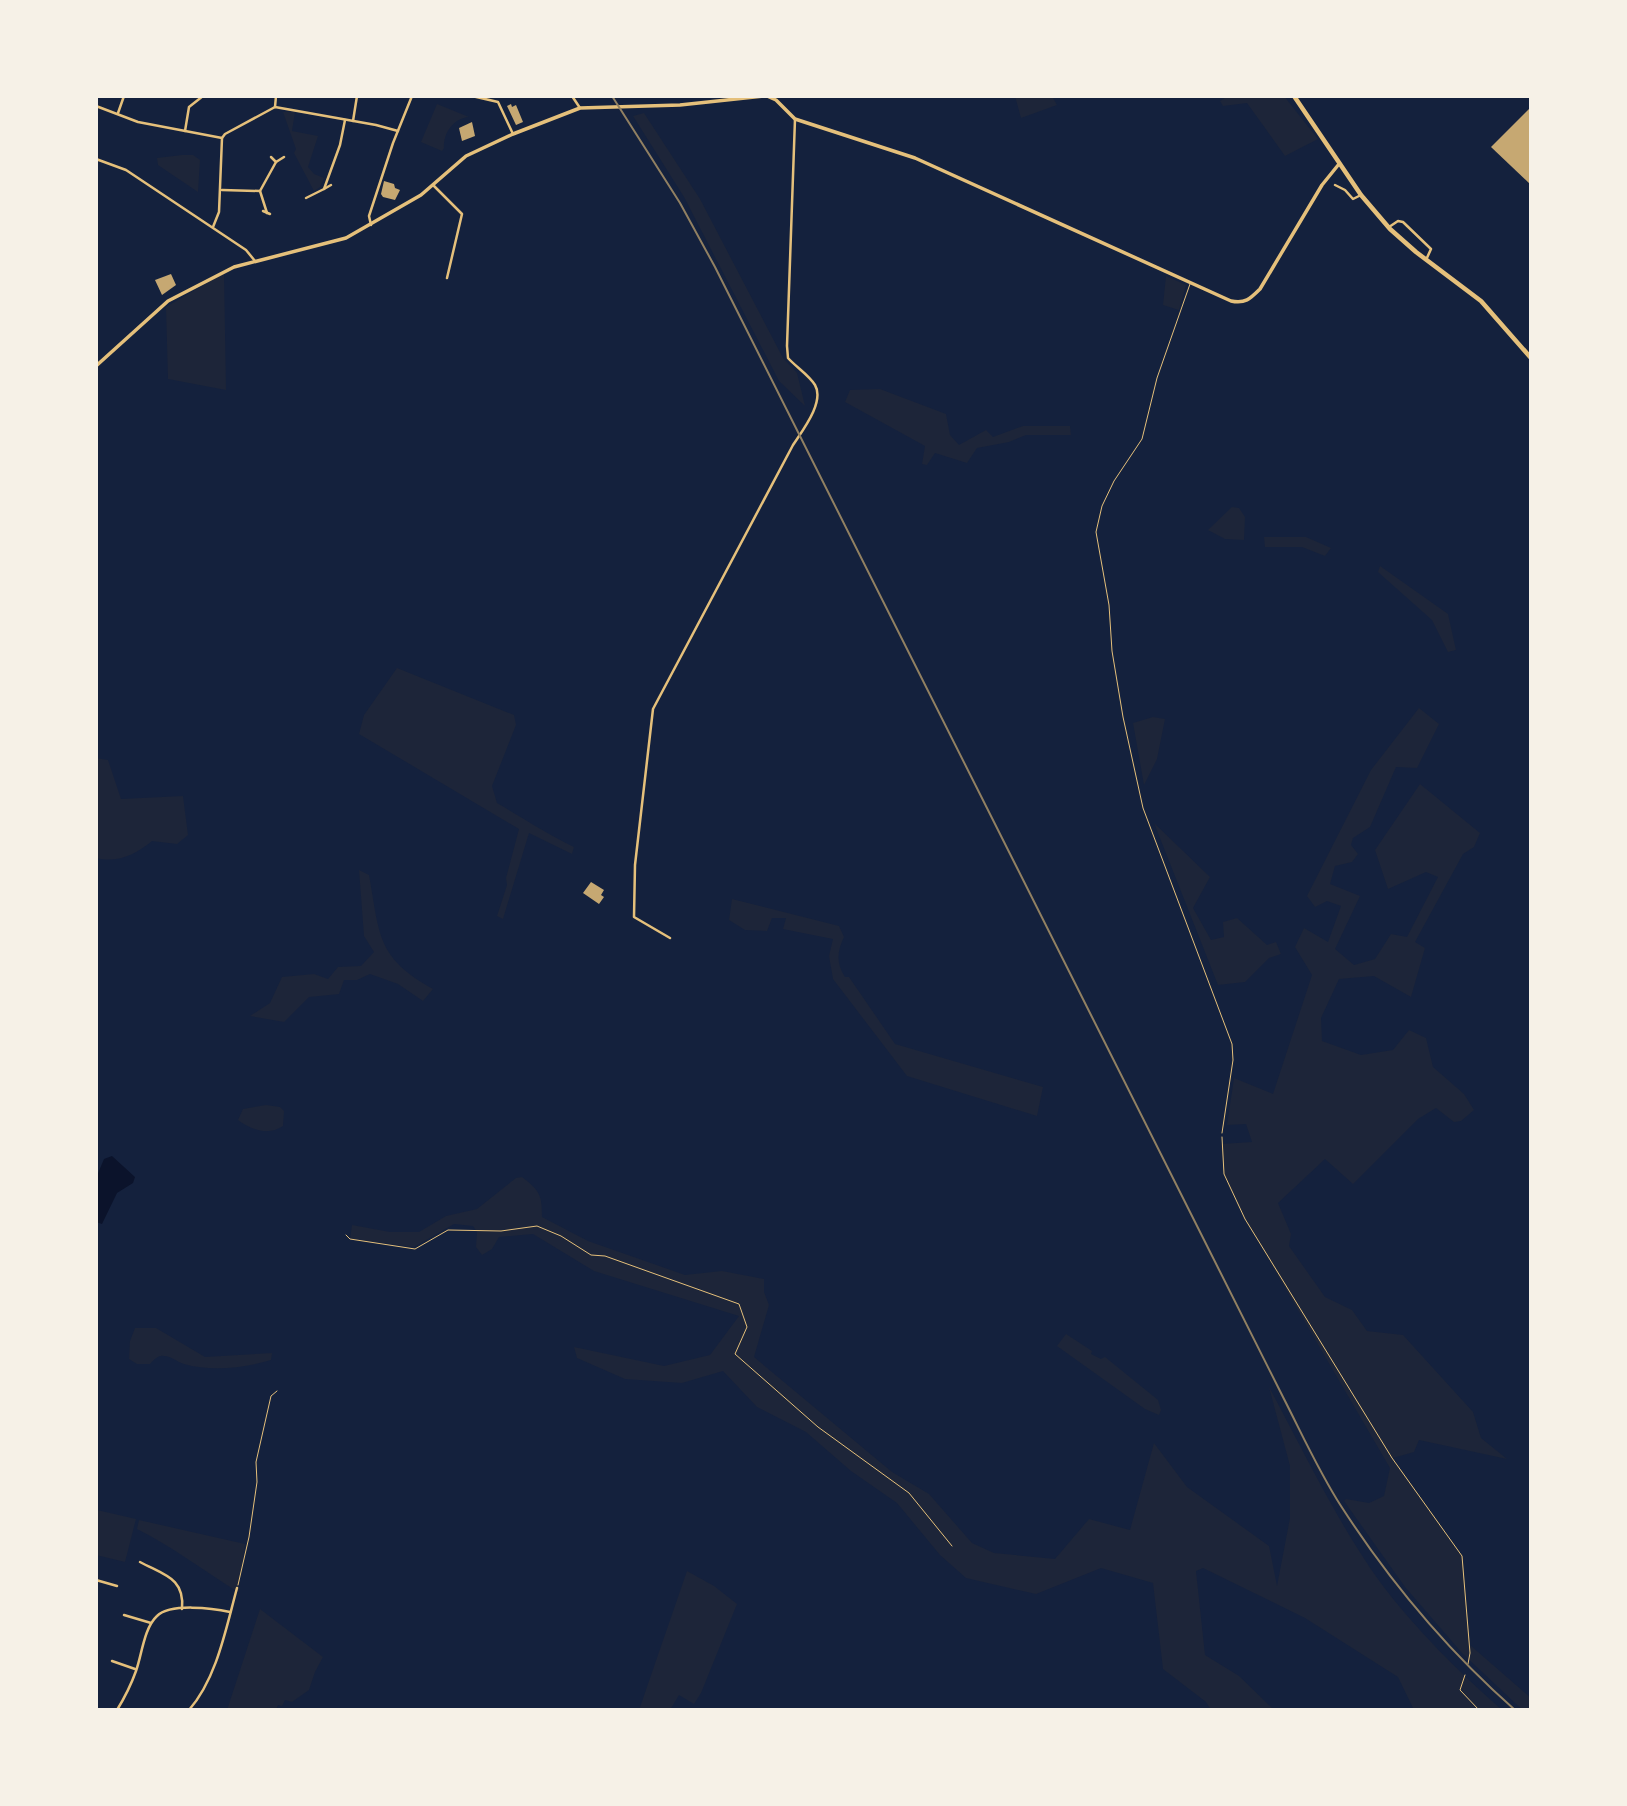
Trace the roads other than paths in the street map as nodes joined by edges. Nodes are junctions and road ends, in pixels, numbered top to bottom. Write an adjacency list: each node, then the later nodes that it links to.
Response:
1 (124, 96): 14 (street)
2 (203, 96): 18 (street)
3 (276, 96): 12 (street)
4 (357, 96): 17 (street)
5 (412, 96): 19 (street)
6 (472, 96): 20 (street)
7 (572, 96): 13 (street)
8 (766, 96): 10 (street); 13 (street)
9 (1294, 96): 26 (highway)
10 (777, 98): 15 (street)
11 (96, 106): 14 (street)
12 (275, 107): 16 (street); 21 (street)
13 (580, 108): 20 (street)
14 (118, 114): 18 (street)
15 (795, 119): 42 (street); 45 (street)
16 (345, 120): 17 (street); 29 (street)
17 (353, 121): 19 (street)
18 (185, 131): 21 (street)
19 (398, 131): 36 (street)
20 (513, 134): 28 (street)
21 (222, 138): 30 (street)
22 (271, 157): 25 (street)
23 (284, 157): 25 (street)
24 (96, 159): 37 (street)
25 (276, 162): 31 (street)
26 (1339, 164): 33 (highway); 42 (street)
27 (331, 184): 29 (street)
28 (432, 185): 36 (street); 41 (street)
29 (324, 189): 34 (street)
30 (220, 190): 31 (street); 37 (street)
31 (260, 191): 35 (street)
32 (1336, 192): 33 (street)
33 (1362, 195): 38 (highway)
34 (306, 198)
35 (266, 213)
36 (371, 225): 40 (street)
37 (213, 227): 40 (street)
38 (1389, 227): 39 (highway); 39 (street)
39 (1426, 260): 43 (highway)
40 (255, 261): 44 (street)
41 (447, 278)
42 (1190, 282): 46 (lane)
43 (1531, 358)
44 (96, 366)
45 (670, 938)
46 (1222, 1133)
47 (141, 1562): 51 (street)
48 (97, 1582): 49 (street)
49 (117, 1586)
50 (237, 1588): 52 (street)
51 (183, 1609): 52 (street); 54 (street)
52 (230, 1612): 58 (street)
53 (124, 1615): 54 (street)
54 (151, 1623): 56 (street)
55 (112, 1661): 56 (street)
56 (136, 1670): 57 (street)
57 (117, 1710)
58 (189, 1710)

